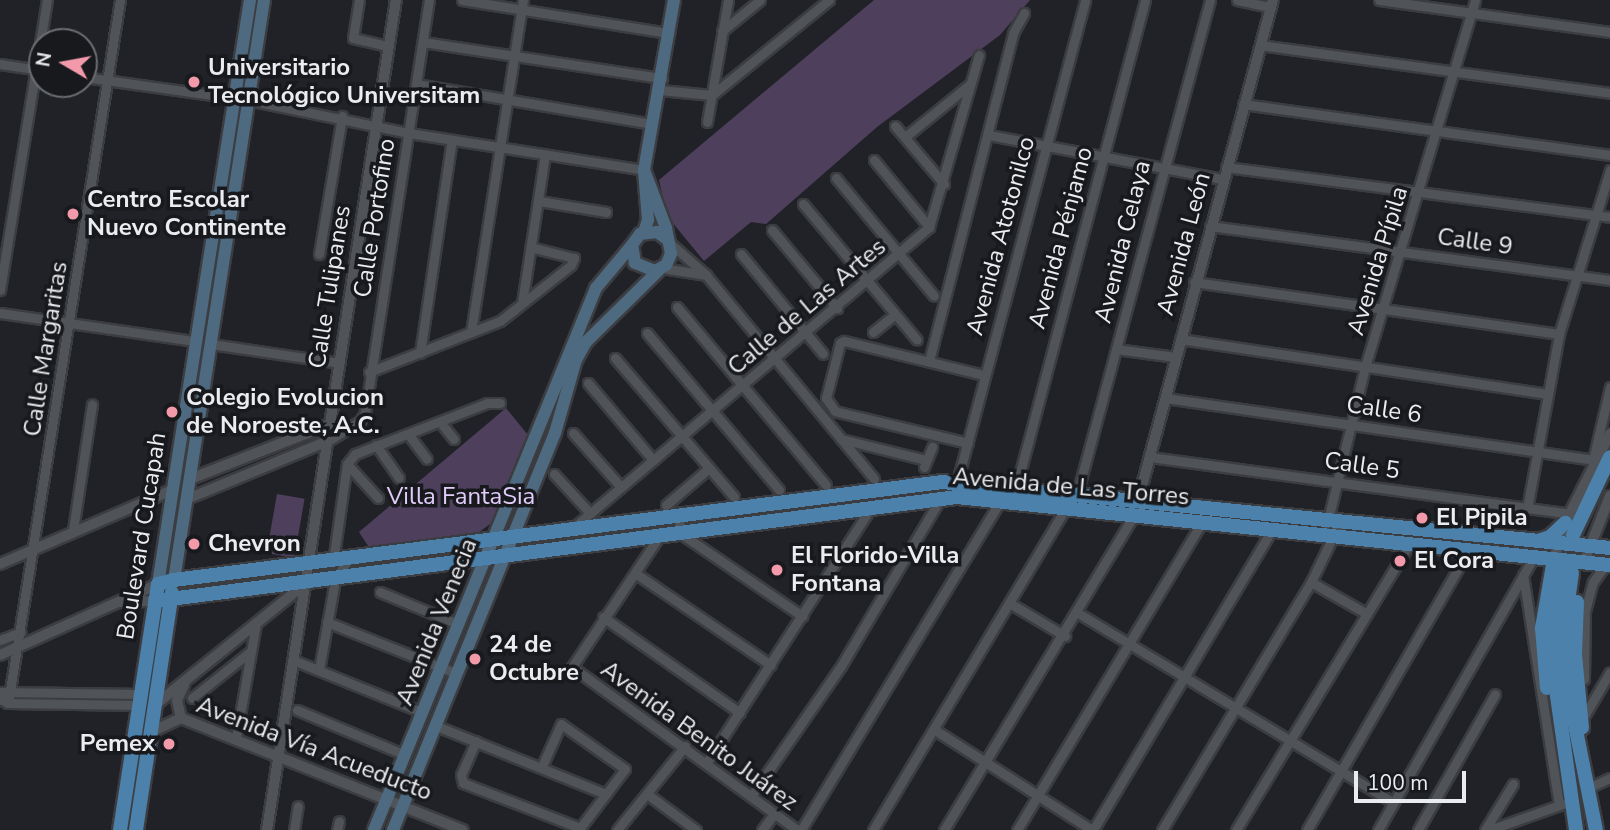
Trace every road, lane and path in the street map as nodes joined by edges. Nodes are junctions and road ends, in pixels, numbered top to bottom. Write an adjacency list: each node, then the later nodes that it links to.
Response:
1 (47, 0): 23 (street)
2 (120, 0): 36 (street, Calle Margaritas)
3 (250, 0): 43 (main road, Boulevard Cucapah)
4 (264, 0): 44 (main road, Boulevard Cucapah)
5 (359, 0): 29 (street)
6 (396, 0): 29 (street, Calle Tulipanes)
7 (429, 0): 27 (street, Calle Portofino)
8 (462, 0): 20 (street)
9 (674, 0): 26 (main road)
10 (728, 0): 24 (street)
11 (760, 0): 24 (street)
12 (829, 0): 41 (street)
13 (1085, 0): 57 (street, Avenida Atotonilco)
14 (1145, 0): 61 (street, Avenida Pénjamo)
15 (1210, 0): 64 (street, Avenida Celaya)
16 (1237, 0): 19 (street)
17 (1379, 0): 22 (street)
18 (1475, 0): 22 (street, Avenida Pípila)
19 (1272, 3): 28 (street, Avenida León)
20 (522, 5): 26 (street); 30 (street)
21 (1024, 13): 54 (street)
22 (1471, 14): 25 (street); 34 (street, Avenida Pípila)
23 (44, 28)
24 (722, 31): 41 (street)
25 (1610, 32)
26 (669, 33): 38 (main road)
27 (423, 42): 30 (street); 37 (street, Calle Portofino)
28 (1259, 45): 34 (street); 46 (street, Avenida León)
29 (389, 46): 51 (street, Calle Tulipanes)
30 (514, 55): 38 (street); 45 (street)
31 (979, 55): 39 (street, Calle de Las Artes)
32 (0, 64): 33 (street)
33 (28, 68)
34 (1454, 72): 40 (street); 53 (street, Avenida Pípila)
35 (98, 79): 36 (street)
36 (107, 80): 43 (street); 101 (street, Calle Margaritas)
37 (416, 84): 45 (street); 52 (street, Calle Portofino)
38 (661, 84): 41 (street); 49 (main road)
39 (969, 85): 55 (street); 69 (street, Calle de Las Artes)
40 (1610, 93)
41 (712, 95): 48 (street)
42 (34, 98): 93 (street)
43 (234, 98): 44 (street); 109 (main road, Boulevard Cucapah)
44 (248, 100): 47 (street); 110 (main road, Boulevard Cucapah)
45 (506, 101): 49 (street); 58 (street)
46 (1243, 104): 53 (street); 63 (street, Avenida León)
47 (342, 116): 51 (street); 84 (street)
48 (707, 122)
49 (653, 124): 65 (main road)
50 (895, 126): 55 (street)
51 (376, 127): 52 (street); 118 (street, Calle Tulipanes)
52 (409, 133): 56 (street); 120 (street, Calle Portofino)
53 (1437, 133): 60 (street); 70 (street, Avenida Pípila)
54 (989, 135): 57 (street); 117 (street)
55 (905, 137): 69 (street)
56 (452, 139): 58 (street); 112 (street)
57 (1045, 146): 61 (street); 121 (street, Avenida Atotonilco)
58 (500, 147): 59 (street); 102 (street)
59 (545, 155): 65 (street); 71 (street)
60 (1610, 155)
61 (1102, 157): 64 (street); 160 (street, Avenida Pénjamo)
62 (874, 160): 77 (street)
63 (1226, 167): 68 (street, Avenida León); 70 (street)
64 (1161, 169): 68 (street); 111 (street, Avenida Celaya)
65 (644, 170): 79 (main road); 80 (main road)
66 (1610, 170): 74 (street)
67 (836, 178): 86 (street)
68 (1222, 179): 76 (street, Avenida León)
69 (944, 184): 77 (street, Calle de Las Artes)
70 (1419, 192): 74 (street); 83 (street, Avenida Pípila)
71 (539, 201): 73 (street); 82 (street)
72 (803, 204): 91 (street)
73 (606, 212)
74 (1595, 215): 75 (street); 89 (street)
75 (1610, 217)
76 (1210, 226): 83 (street, Calle 9); 92 (street, Avenida León)
77 (929, 227): 86 (street, Calle de Las Artes)
78 (772, 230): 97 (street)
79 (644, 232): 80 (main road); 81 (main road)
80 (669, 242): 87 (main road); 88 (street)
81 (632, 245): 87 (main road); 190 (main road, Avenida Venecia)
82 (530, 247): 95 (street); 95 (street)
83 (1401, 252): 89 (street, Calle 9); 98 (street, Avenida Pípila)
84 (319, 254)
85 (741, 254): 105 (street)
86 (899, 255): 91 (street, Calle de Las Artes); 94 (street)
87 (661, 269): 88 (street); 189 (main road, Avenida Venecia)
88 (706, 275): 116 (street)
89 (1576, 275): 90 (street, Calle 9); 106 (street)
90 (1610, 279)
91 (868, 282): 97 (street, Calle de Las Artes); 100 (street)
92 (1194, 282): 98 (street); 107 (street, Avenida León)
93 (0, 290)
94 (934, 296)
95 (522, 303): 102 (street)
96 (677, 307): 123 (street)
97 (836, 308): 105 (street, Calle de Las Artes)
98 (1383, 309): 106 (street); 119 (street, Avenida Pípila)
99 (0, 313): 101 (street)
100 (895, 314): 103 (street); 108 (street)
101 (69, 322): 109 (street); 194 (street, Calle Margaritas)
102 (471, 332): 112 (street)
103 (873, 332)
104 (647, 333): 129 (street)
105 (806, 333): 113 (street); 116 (street, Calle de Las Artes)
106 (1559, 334): 125 (street)
107 (1180, 339): 114 (street, Avenida León); 119 (street)
108 (917, 340)
109 (195, 341): 161 (main road, Boulevard Cucapah)
110 (211, 344): 118 (street); 154 (main road, Boulevard Cucapah)
111 (1116, 349): 114 (street); 163 (street, Avenida Celaya)
112 (421, 353): 120 (street)
113 (823, 354)
114 (1175, 357): 126 (street, Avenida León)
115 (614, 358): 137 (street)
116 (774, 359): 123 (street, Calle de Las Artes); 139 (street)
117 (929, 361): 121 (street); 141 (street)
118 (340, 363): 131 (street, Calle Tulipanes)
119 (1366, 367): 125 (street); 132 (street, Avenida Pípila)
120 (369, 372): 133 (street, Calle Portofino)
121 (984, 375): 141 (street, Avenida Atotonilco)
122 (588, 383): 148 (street)
123 (742, 387): 129 (street, Calle de Las Artes); 158 (street)
124 (1610, 387): 147 (street)
125 (1546, 394): 144 (street)
126 (1164, 398): 132 (street, Calle 6); 145 (street, Avenida León)
127 (500, 403): 130 (street)
128 (92, 404): 182 (street)
129 (710, 412): 137 (street, Calle de Las Artes); 162 (street)
130 (440, 422): 135 (street); 138 (street)
131 (330, 424): 133 (street); 140 (street, Calle Tulipanes); 154 (street)
132 (1350, 424): 144 (street, Calle 6); 157 (street, Avenida Pípila)
133 (342, 429): 140 (street, Calle Portofino)
134 (573, 433): 159 (street)
135 (408, 434): 142 (street); 146 (street)
136 (1610, 434): 147 (street)
137 (682, 436): 148 (street, Calle de Las Artes); 150 (street)
138 (454, 439)
139 (841, 439): 143 (street); 155 (street)
140 (328, 441): 168 (street); 204 (street, Calle Tulipanes)
141 (968, 443): 156 (street, Avenida Atotonilco)
142 (376, 445): 149 (street); 152 (street)
143 (932, 447)
144 (1536, 452): 147 (street, Calle 6); 174 (street)
145 (1150, 457): 157 (street, Calle 5); 169 (street, Avenida León)
146 (427, 459)
147 (1600, 459): 185 (main road); 185 (street)
148 (653, 460): 159 (street, Calle de Las Artes)
149 (347, 464): 166 (street); 201 (street)
150 (709, 468): 165 (street); 171 (street)
151 (554, 474): 175 (street)
152 (399, 478)
153 (1610, 478): 185 (main road)
154 (190, 479): 168 (main road, Boulevard Cucapah)
155 (874, 479)
156 (957, 482): 160 (main road, Avenida de Las Torres); 176 (main road, Avenida de Las Torres)
157 (1337, 482): 174 (street, Calle 5); 178 (street, Avenida Pípila)
158 (826, 485)
159 (621, 487): 175 (street, Calle de Las Artes)
160 (1016, 488): 163 (main road, Avenida de Las Torres)
161 (172, 490): 182 (street); 213 (main road, Boulevard Cucapah)
162 (779, 490)
163 (1077, 494): 169 (main road, Avenida de Las Torres)
164 (1610, 496): 179 (street)
165 (734, 497)
166 (378, 498)
167 (941, 498): 170 (main road, Avenida de Las Torres); 172 (main road, Avenida de Las Torres); 274 (street)
168 (187, 499): 209 (main road, Boulevard Cucapah)
169 (1139, 500): 177 (street, Avenida León); 178 (main road, Avenida de Las Torres)
170 (1000, 501): 173 (main road, Avenida de Las Torres); 292 (street)
171 (666, 505)
172 (871, 507): 186 (main road, Avenida de Las Torres); 221 (street)
173 (1066, 508): 177 (main road, Avenida de Las Torres); 218 (street)
174 (1527, 509): 185 (street, Calle 5)
175 (590, 513): 183 (street, Calle de Las Artes)
176 (679, 516): 183 (main road, Avenida de Las Torres); 186 (street)
177 (1133, 517): 180 (main road, Avenida de Las Torres); 219 (street)
178 (1334, 521): 188 (street, Avenida Pípila); 191 (main road, Avenida de Las Torres)
179 (1596, 522): 181 (street); 185 (street)
180 (1202, 523): 184 (main road, Avenida de Las Torres); 229 (street)
181 (1610, 524)
182 (73, 530): 194 (street)
183 (570, 530): 189 (main road, Avenida de Las Torres)
184 (1272, 530): 188 (main road, Avenida de Las Torres); 239 (street)
185 (1576, 531): 191 (main road); 193 (main road, Avenida de Las Torres); 193 (street); 195 (main road, Avenida de Las Torres); 202 (street)
186 (680, 533): 187 (main road, Avenida de Las Torres); 221 (street)
187 (660, 536): 197 (main road, Avenida de Las Torres); 206 (street, Avenida Benito Juárez)
188 (1330, 536): 192 (main road, Avenida de Las Torres); 211 (street, Avenida Pípila)
189 (509, 538): 190 (main road, Avenida de Las Torres); 197 (main road, Avenida Venecia)
190 (493, 540): 199 (main road, Avenida Venecia); 201 (main road, Avenida de Las Torres)
191 (1533, 542): 193 (main road, Avenida de Las Torres)
192 (1409, 544): 196 (main road, Avenida de Las Torres); 220 (street)
193 (1559, 544): 200 (street)
194 (36, 547): 203 (street); 226 (street, Calle Margaritas)
195 (1610, 548)
196 (1468, 551): 198 (main road, Avenida de Las Torres); 268 (street)
197 (502, 557): 199 (main road, Avenida de Las Torres); 238 (main road, Avenida Venecia)
198 (1534, 557): 200 (main road, Avenida de Las Torres); 208 (street)
199 (486, 559): 210 (main road, Avenida de Las Torres); 225 (main road, Avenida Venecia)
200 (1554, 559): 202 (main road, Avenida de Las Torres); 264 (main road)
201 (340, 562): 204 (main road, Avenida de Las Torres); 210 (street)
202 (1584, 562): 205 (main road, Avenida de Las Torres); 253 (main road)
203 (0, 564)
204 (308, 565): 209 (main road, Avenida de Las Torres); 212 (street, Calle Tulipanes)
205 (1608, 565): 253 (street)
206 (635, 573): 222 (street, Avenida Benito Juárez); 234 (street)
207 (1567, 573): 264 (main road)
208 (1523, 575): 277 (street); 278 (street)
209 (174, 580): 213 (main road, Avenida de Las Torres); 215 (main road, Boulevard Cucapah)
210 (335, 580): 212 (main road, Avenida de Las Torres); 223 (street)
211 (1311, 582): 220 (street); 249 (street, Avenida Pípila)
212 (305, 583): 215 (main road, Avenida de Las Torres); 224 (street); 233 (street, Calle Tulipanes)
213 (158, 584): 216 (main road, Boulevard Cucapah); 217 (street)
214 (380, 592): 225 (street)
215 (171, 600): 216 (main road, Avenida de Las Torres); 248 (main road, Boulevard Cucapah)
216 (155, 601): 217 (street); 245 (main road, Boulevard Cucapah)
217 (115, 602): 230 (street)
218 (1011, 604): 227 (street); 256 (street)
219 (1078, 614): 227 (street); 229 (street)
220 (1367, 614): 259 (street)
221 (802, 616): 234 (street)
222 (603, 617): 252 (street); 261 (street, Avenida Benito Juárez)
223 (327, 622): 235 (street); 236 (street)
224 (256, 623): 231 (street); 240 (street)
225 (458, 624): 235 (main road, Avenida Venecia)
226 (21, 632): 228 (street); 230 (street, Calle Margaritas)
227 (1065, 636): 266 (street)
228 (0, 640)
229 (1131, 644): 239 (street); 275 (street)
230 (19, 648): 232 (street); 241 (street, Calle Margaritas)
231 (251, 651): 244 (street); 258 (street)
232 (0, 655)
233 (293, 660): 236 (street); 262 (street, Calle Tulipanes)
234 (771, 665): 252 (street)
235 (440, 667): 238 (street); 251 (main road, Avenida Venecia)
236 (319, 670): 251 (street)
237 (1610, 672): 253 (street)
238 (455, 673): 255 (main road, Avenida Venecia)
239 (1185, 676): 249 (street); 296 (street)
240 (186, 682): 248 (street); 254 (street)
241 (4, 691): 242 (street); 246 (street, Calle Margaritas)
242 (120, 693): 245 (street); 247 (street)
243 (1495, 694): 301 (street)
244 (192, 698)
245 (141, 699): 247 (street); 283 (main road, Boulevard Cucapah)
246 (4, 701): 247 (street)
247 (120, 704)
248 (155, 705): 257 (main road, Boulevard Cucapah)
249 (1236, 706): 259 (street); 297 (street, Avenida Pípila)
250 (297, 710): 263 (street)
251 (422, 712): 263 (main road, Avenida Venecia)
252 (740, 713): 265 (street)
253 (1582, 716): 264 (main road)
254 (181, 718): 257 (street, Avenida Vía Acueducto); 258 (street, Avenida Vía Acueducto)
255 (435, 725): 260 (street); 280 (main road, Avenida Venecia)
256 (935, 730): 266 (street); 293 (street)
257 (151, 732): 284 (main road, Boulevard Cucapah)
258 (236, 738): 262 (street, Avenida Vía Acueducto)
259 (1291, 740): 268 (street); 298 (street)
260 (476, 741): 267 (street); 272 (street)
261 (685, 746): 265 (street, Avenida Benito Juárez); 273 (street)
262 (278, 755): 276 (street, Avenida Vía Acueducto); 285 (street, Calle Tulipanes)
263 (405, 755): 276 (main road, Avenida Venecia)
264 (1573, 759): 271 (main road); 278 (main road)
265 (707, 762): 274 (street, Avenida Benito Juárez)
266 (988, 765): 275 (street); 294 (street)
267 (542, 766): 272 (street); 272 (street)
268 (1341, 770): 277 (street); 299 (street)
269 (1610, 778): 271 (street)
270 (1513, 784): 302 (street)
271 (1586, 789): 304 (main road)
272 (606, 794)
273 (647, 794): 282 (street); 290 (street)
274 (751, 796): 281 (street, Avenida Benito Juárez)
275 (1038, 797): 295 (street); 296 (street)
276 (387, 800): 280 (street, Avenida Vía Acueducto); 287 (main road, Avenida Venecia)
277 (1393, 802): 300 (street)
278 (1565, 803): 302 (street); 303 (main road)
279 (298, 806): 286 (street)
280 (403, 806): 288 (main road, Avenida Venecia); 289 (street, Avenida Vía Acueducto)
281 (774, 814): 291 (street); 292 (street, Avenida Benito Juárez)
282 (691, 829)
283 (120, 830)
284 (138, 830)
285 (267, 830)
286 (293, 830)
287 (374, 830)
288 (393, 830)
289 (463, 830)
290 (617, 830)
291 (762, 830)
292 (799, 830)
293 (873, 830)
294 (944, 830)
295 (1017, 830)
296 (1093, 830)
297 (1162, 830)
298 (1236, 830)
299 (1307, 830)
300 (1378, 830)
301 (1418, 830)
302 (1487, 830)
303 (1576, 830)
304 (1596, 830)

